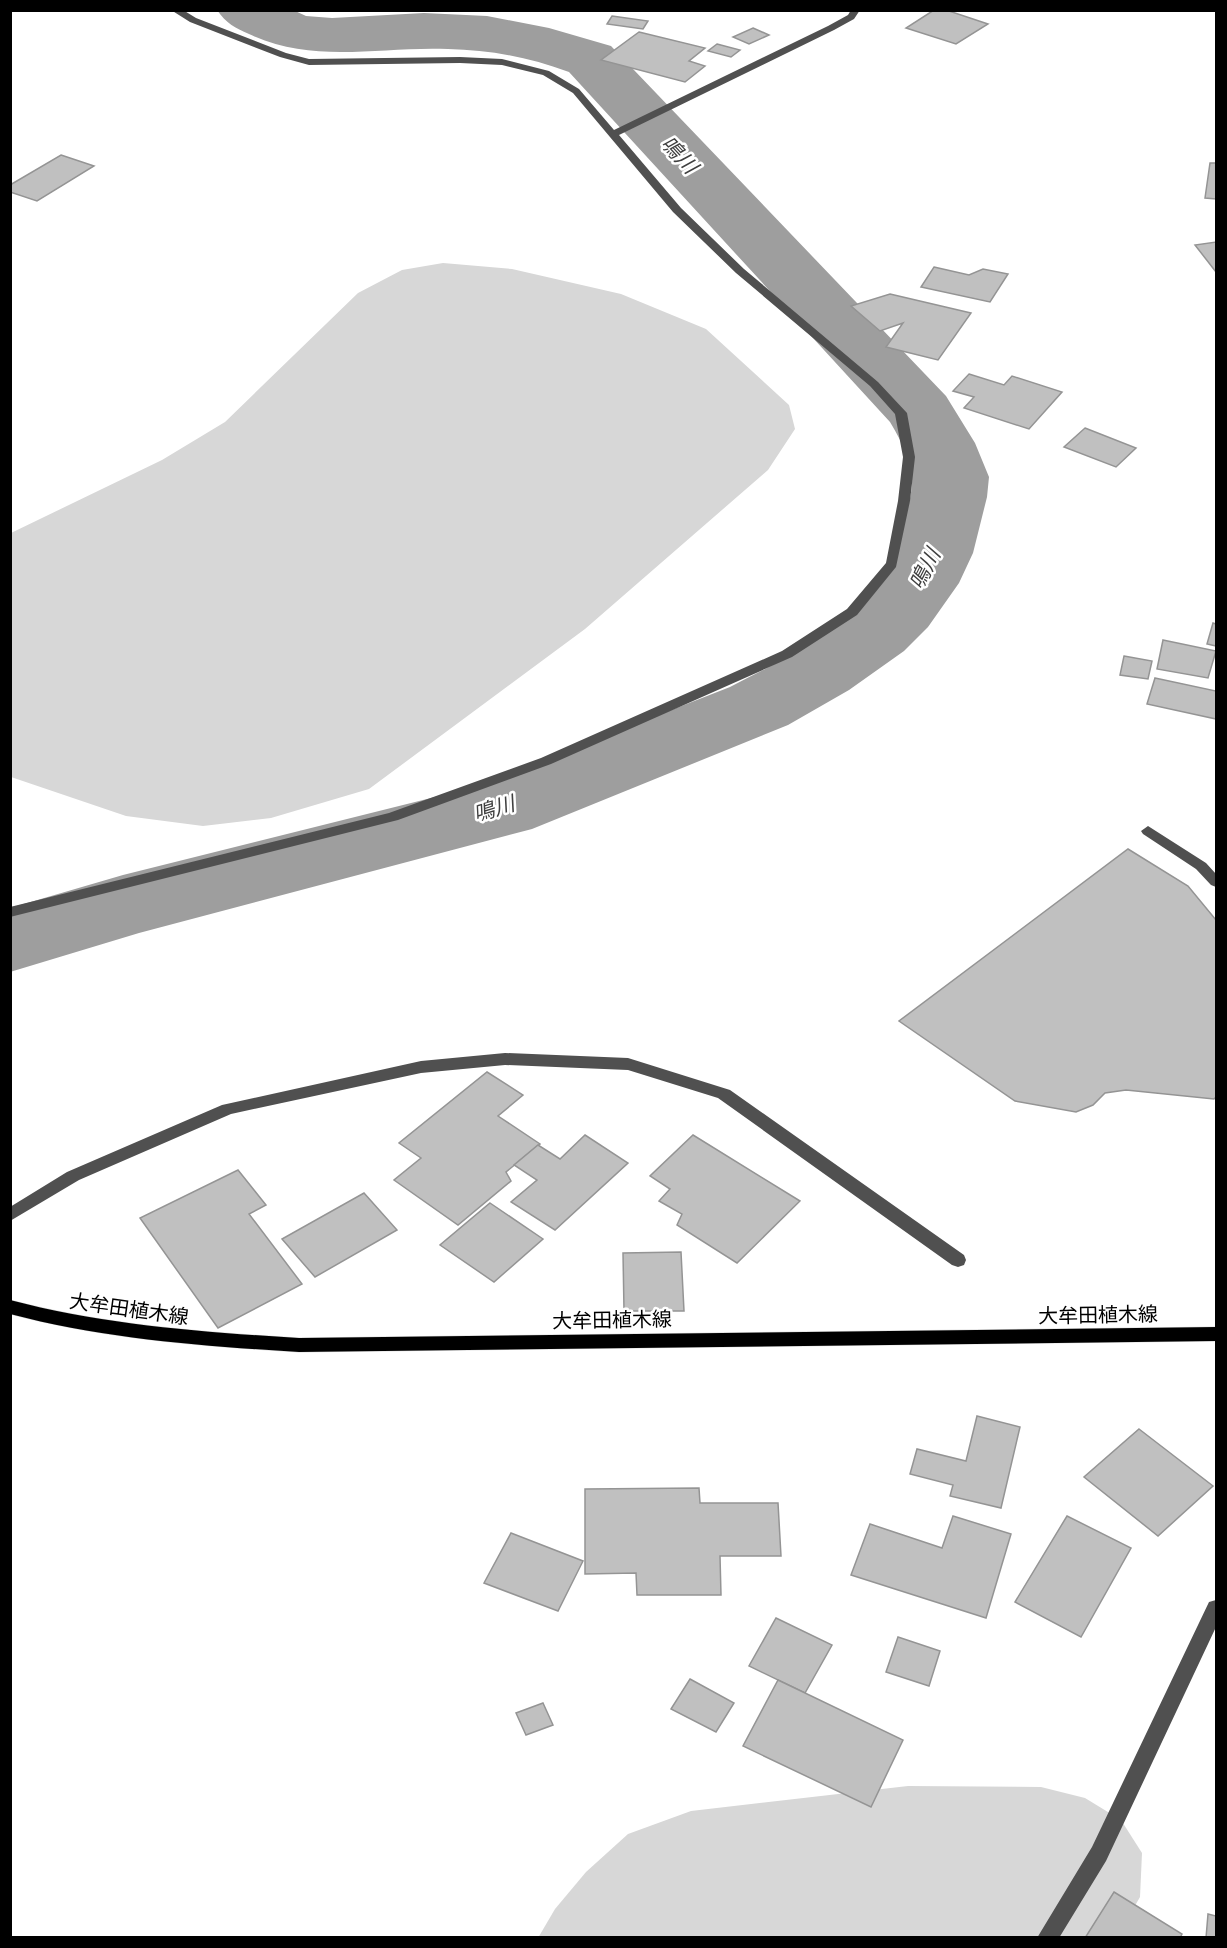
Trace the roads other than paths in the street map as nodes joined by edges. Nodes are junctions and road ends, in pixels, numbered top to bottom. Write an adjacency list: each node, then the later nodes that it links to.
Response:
1 (175, 10): 3 (street)
2 (856, 10): 3 (street)
3 (612, 135): 6 (street)
4 (1148, 831): 5 (street)
5 (1216, 882)
6 (10, 912)
7 (10, 1215): 8 (street)
8 (958, 1260)
9 (10, 1307): 10 (main road, 大牟田植木線)
10 (1216, 1334)
11 (1216, 1608): 12 (street)
12 (1047, 1938)

